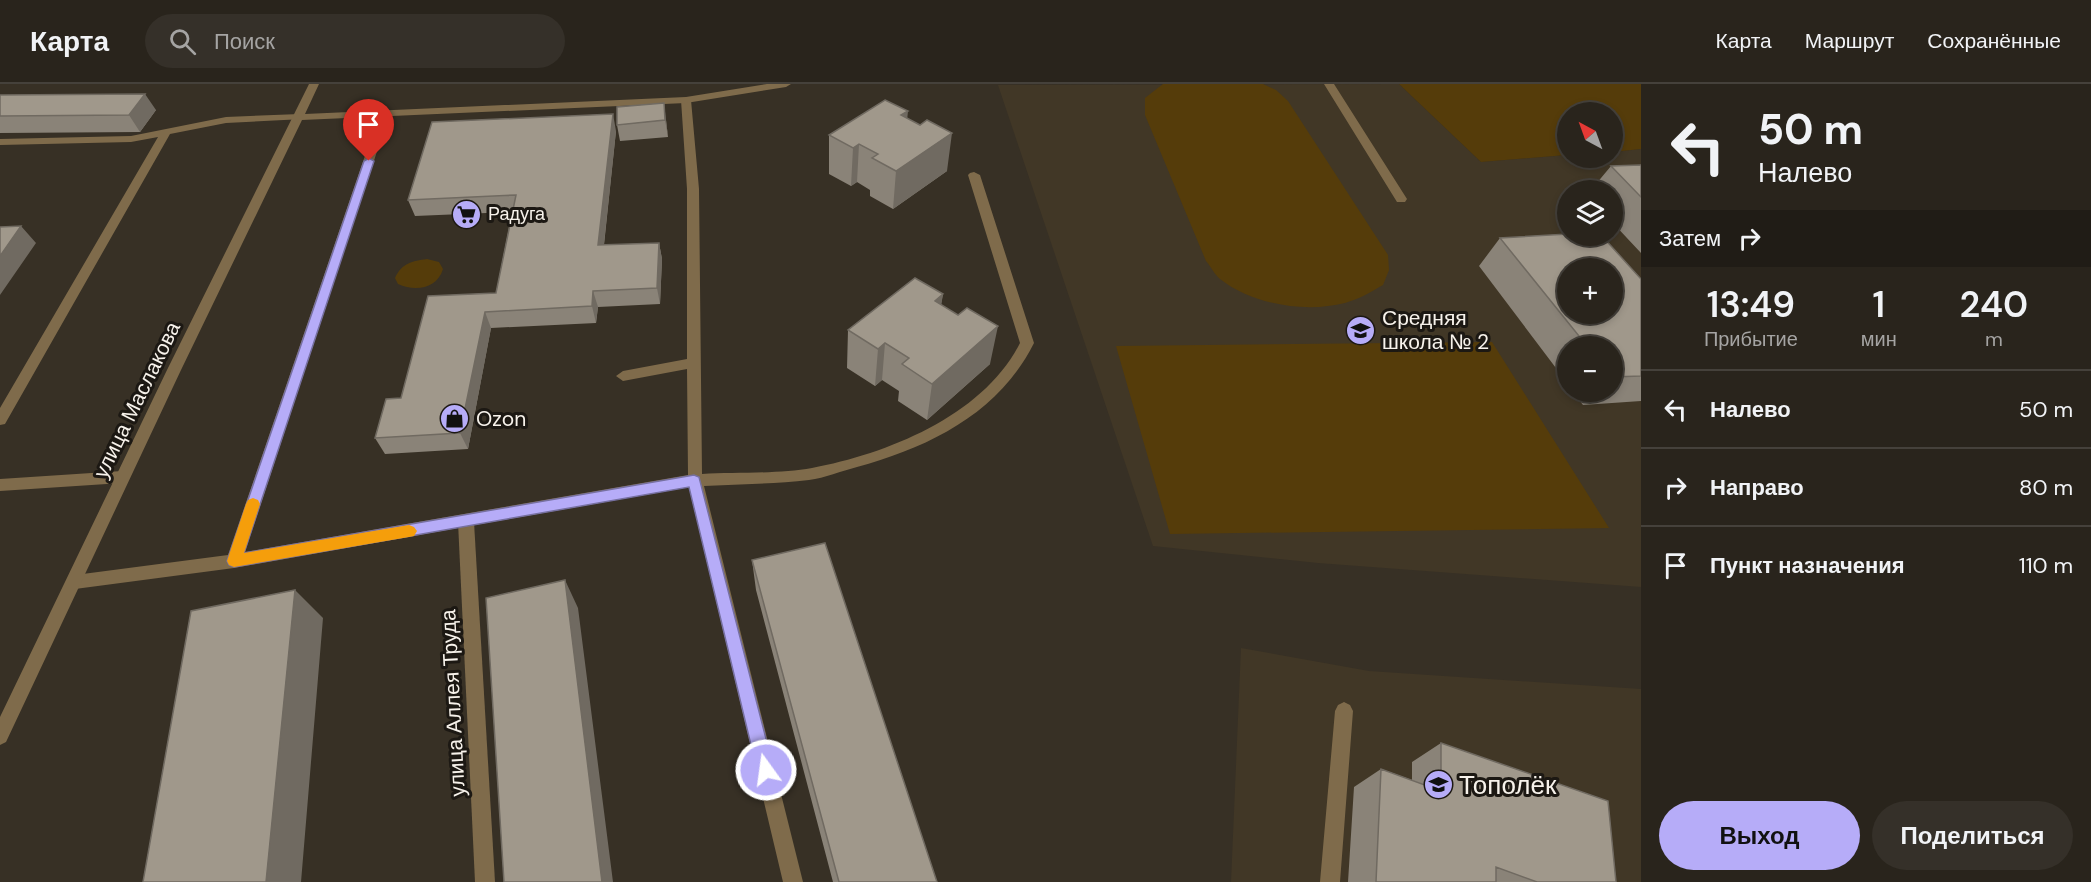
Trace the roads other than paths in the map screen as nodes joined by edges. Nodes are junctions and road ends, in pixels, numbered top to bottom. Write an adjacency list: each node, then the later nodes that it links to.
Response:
1 (314, 84): 6 (street, улица Маслакова)
2 (786, 84): 4 (street)
3 (1329, 84): 10 (street)
4 (686, 100): 5 (street); 11 (street)
5 (385, 112): 6 (street); 18 (street)
6 (300, 117): 7 (street); 14 (street, улица Маслакова)
7 (167, 131): 8 (street); 13 (street)
8 (0, 142)
9 (974, 175): 15 (street)
10 (1401, 199)
11 (694, 363): 12 (street); 15 (street)
12 (623, 376)
13 (0, 420)
14 (122, 477): 16 (street); 19 (street, улица Маслакова)
15 (694, 480): 17 (street); 23 (street)
16 (0, 485)
17 (466, 522): 18 (street); 22 (street, улица Аллея Труда)
18 (234, 561): 19 (street)
19 (75, 582): 21 (street, улица Маслакова)
20 (1344, 711): 24 (street)
21 (0, 736)
22 (485, 882)
23 (793, 882)
24 (1330, 882)

